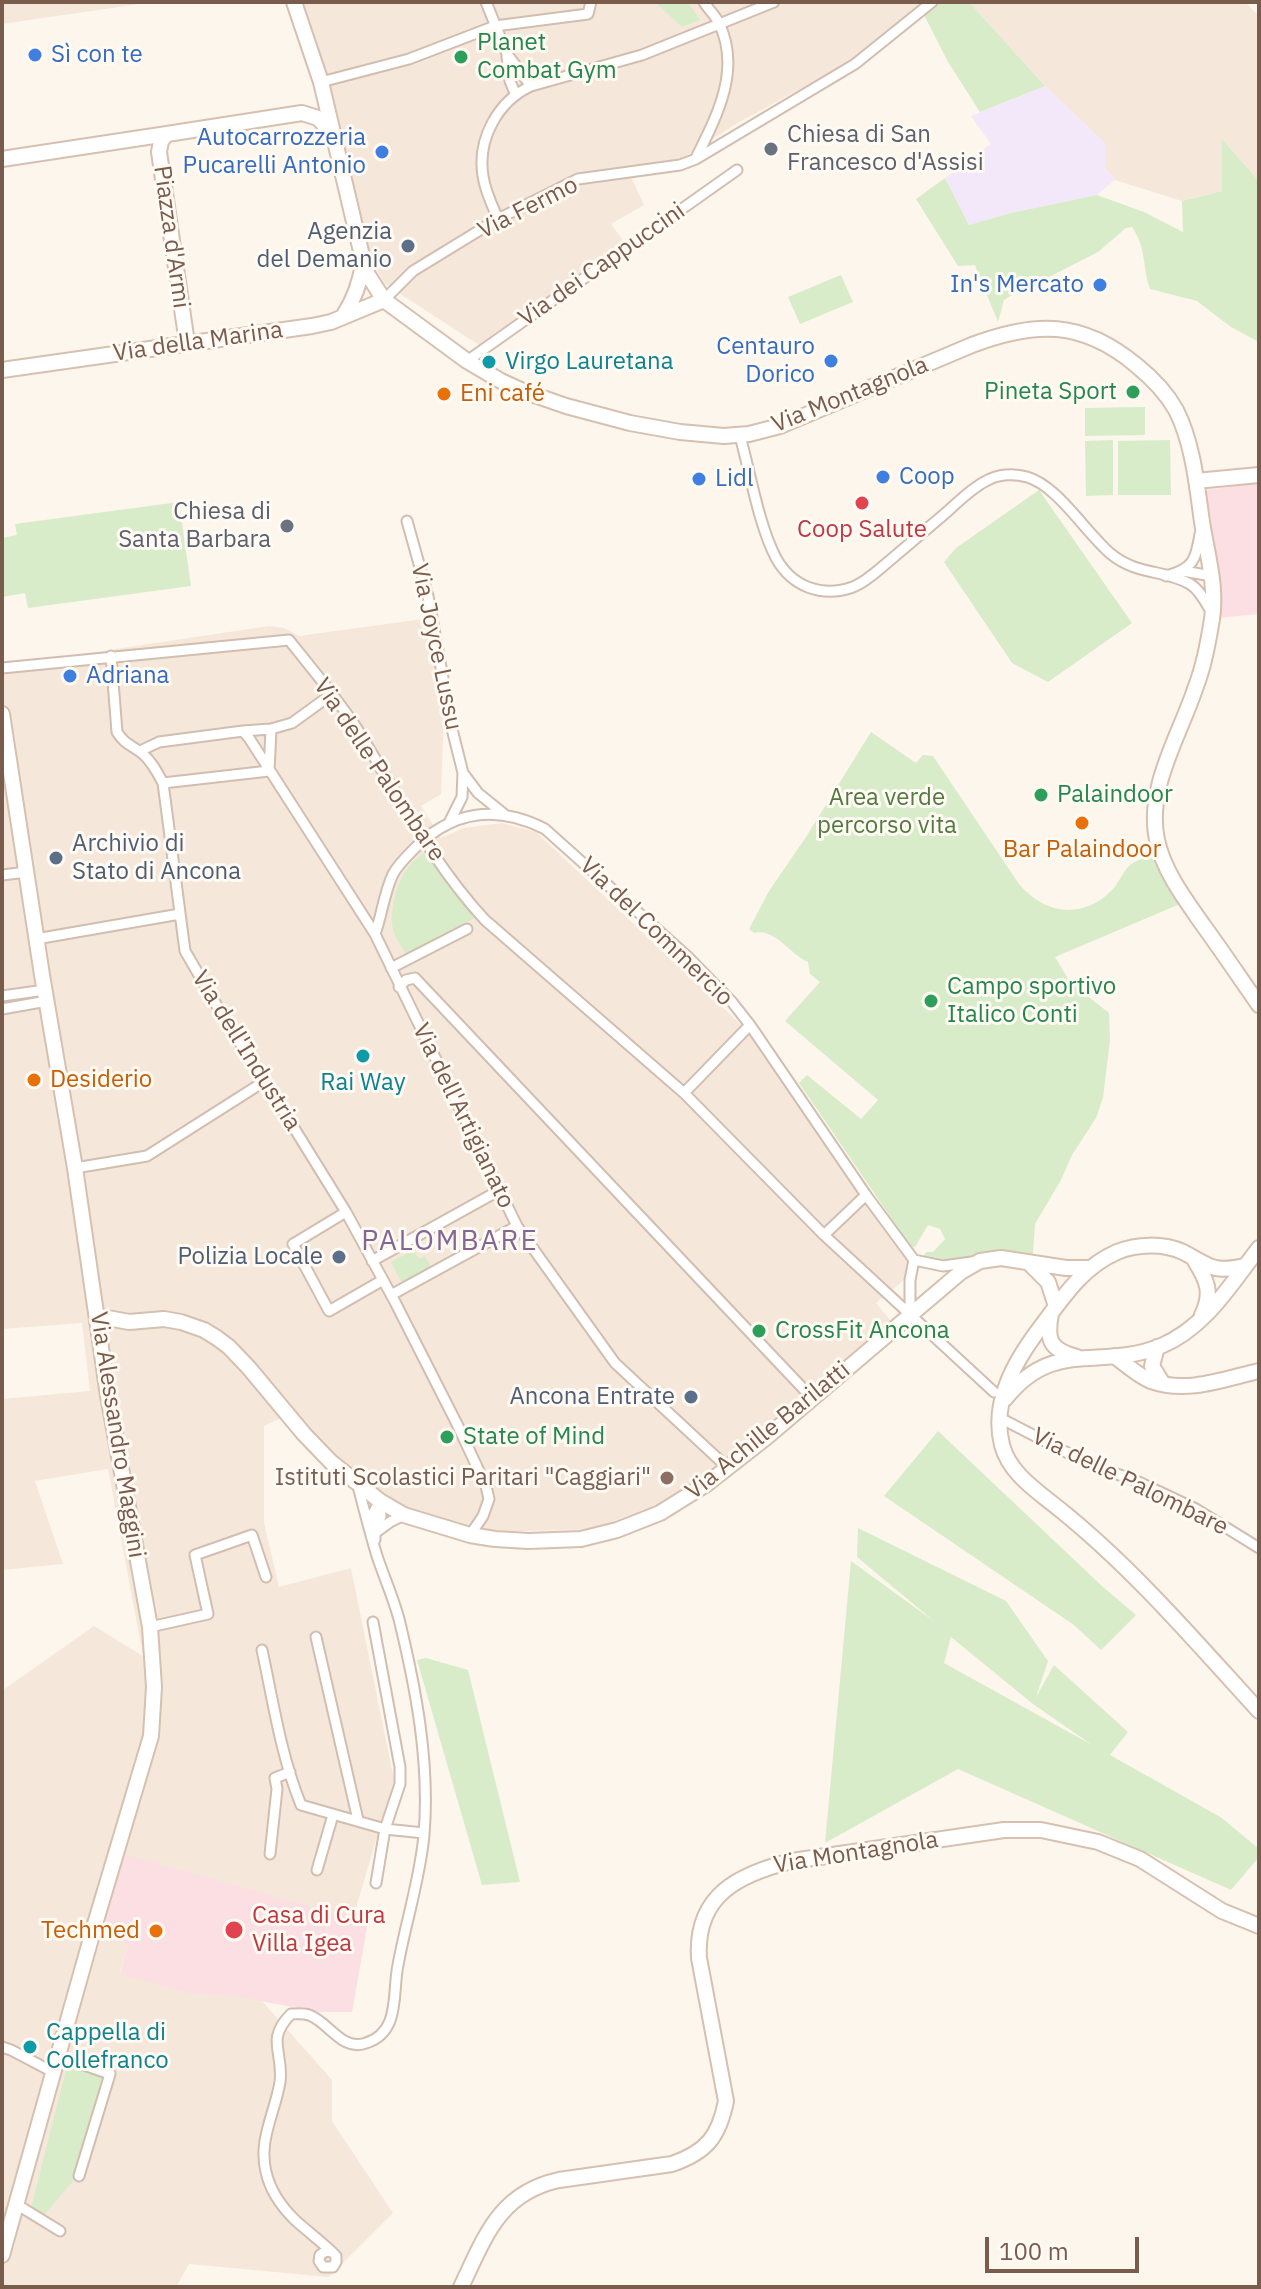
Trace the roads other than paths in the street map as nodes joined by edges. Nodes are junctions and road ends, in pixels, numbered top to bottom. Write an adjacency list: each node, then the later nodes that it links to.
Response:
1 (294, 2): 9 (main road, Via Montagnola)
2 (486, 2): 8 (street)
3 (704, 2): 7 (street)
4 (774, 2): 7 (street)
5 (932, 2): 18 (street, Via Fermo)
6 (590, 5): 8 (street)
7 (720, 24): 12 (street); 18 (street)
8 (495, 26): 10 (street); 11 (street)
9 (308, 40): 11 (main road, Via Montagnola); 14 (main road, Via Montagnola)
10 (507, 54): 12 (street); 13 (street)
11 (321, 82): 16 (main road, Via Montagnola)
12 (531, 86): 13 (street)
13 (515, 93): 20 (street)
14 (302, 113): 15 (main road, Piazza d'Armi); 16 (main road)
15 (167, 134): 17 (main road, Piazza d'Armi); 24 (main road, Piazza d'Armi)
16 (333, 134): 21 (main road, Via Montagnola)
17 (2, 159)
18 (696, 159): 20 (street, Via Fermo)
19 (737, 170): 25 (street, Via dei Cappuccini)
20 (498, 219): 22 (street, Via Fermo)
21 (363, 260): 22 (main road, Via Montagnola); 23 (main road)
22 (384, 300): 23 (main road, Via della Marina); 25 (main road, Via Montagnola)
23 (344, 315): 24 (main road, Via della Marina)
24 (187, 343): 26 (main road, Via della Marina)
25 (467, 361): 27 (main road, Via Montagnola)
26 (4, 371)
27 (740, 436): 29 (main road, Via Montagnola); 33 (street)
28 (1259, 475): 29 (main road)
29 (1196, 481): 31 (main road, Via Montagnola)
30 (407, 521): 45 (street, Via Joyce Lussu)
31 (1202, 523): 32 (street); 34 (main road, Via Montagnola)
32 (1183, 571): 33 (street); 34 (street)
33 (1166, 576): 35 (street)
34 (1212, 576): 35 (street); 36 (main road, Via Montagnola)
35 (1189, 583): 36 (street)
36 (1213, 614): 65 (main road, Via Montagnola)
37 (111, 656): 38 (street, Via delle Palombare); 39 (street, Via delle Palombare); 43 (street)
38 (2, 668)
39 (332, 694): 41 (street); 54 (street, Via delle Palombare)
40 (2, 714): 49 (main road, Via Alessandro Maggini)
41 (271, 729): 42 (street); 44 (street)
42 (243, 731): 43 (street); 44 (street, Via dell'Artigianato)
43 (140, 751): 46 (street)
44 (269, 771): 46 (street); 59 (street, Via dell'Artigianato)
45 (463, 773): 47 (street, Via Joyce Lussu); 48 (street, Via Joyce Lussu)
46 (163, 783): 57 (street, Via dell'Industria)
47 (478, 793): 51 (street, Via Joyce Lussu); 52 (street)
48 (462, 797): 52 (street); 53 (street, Via Joyce Lussu)
49 (17, 806): 50 (street); 55 (main road, Via Alessandro Maggini)
50 (2, 811)
51 (504, 814): 52 (street, Via del Commercio); 67 (street, Via del Commercio)
52 (474, 815): 53 (street, Via del Commercio)
53 (450, 821): 54 (street, Via del Commercio)
54 (424, 839): 59 (street, Via del Commercio); 69 (street, Via delle Palombare)
55 (27, 872): 56 (street); 60 (main road, Via Alessandro Maggini)
56 (2, 875)
57 (180, 914): 60 (street); 68 (street, Via dell'Industria)
58 (467, 929): 61 (street)
59 (375, 934): 61 (street, Via dell'Artigianato)
60 (36, 939): 64 (main road, Via Alessandro Maggini)
61 (391, 968): 62 (street, Via dell'Artigianato)
62 (399, 987): 71 (street, Via dell'Artigianato); 100 (street)
63 (2, 996): 64 (street)
64 (46, 996): 66 (street); 70 (main road, Via Alessandro Maggini)
65 (1259, 1005)
66 (2, 1009)
67 (750, 1025): 69 (street); 72 (street, Via del Commercio)
68 (265, 1081): 70 (street); 73 (street, Via dell'Industria)
69 (684, 1093): 75 (street, Via delle Palombare)
70 (75, 1168): 90 (main road, Via Alessandro Maggini)
71 (500, 1190): 74 (street, Via dell'Artigianato); 79 (street)
72 (866, 1195): 75 (street); 77 (street, Via del Commercio)
73 (346, 1212): 79 (street, Via dell'Industria); 84 (street)
74 (517, 1226): 86 (street); 102 (street, Via dell'Artigianato)
75 (824, 1235): 87 (street, Via delle Palombare)
76 (1259, 1248): 82 (main road)
77 (914, 1260): 80 (street); 85 (street)
78 (1194, 1260): 82 (main road); 83 (main road); 91 (main road)
79 (372, 1261): 84 (street, Via dell'Industria)
80 (980, 1261): 81 (main road); 89 (main road, Via Achille Barilatti)
81 (1030, 1264): 83 (main road); 88 (main road)
82 (1245, 1266): 91 (main road)
83 (1090, 1268): 88 (main road)
84 (383, 1280): 86 (street, Via dell'Industria)
85 (910, 1280): 87 (street); 89 (street)
86 (391, 1295): 107 (street, Via dell'Industria)
87 (893, 1300): 89 (street, Via delle Palombare)
88 (1053, 1310): 96 (main road); 99 (main road)
89 (910, 1315): 99 (street, Via delle Palombare); 100 (main road, Via Achille Barilatti)
90 (97, 1316): 92 (main road, Via Achille Barilatti); 93 (main road, Via Alessandro Maggini)
91 (1199, 1320): 94 (main road)
92 (129, 1322): 93 (main road, Via Achille Barilatti); 103 (main road, Via Achille Barilatti)
93 (100, 1335): 111 (main road, Via Alessandro Maggini)
94 (1157, 1347): 95 (main road); 98 (main road)
95 (1114, 1356): 96 (main road); 98 (main road)
96 (1078, 1357): 99 (main road)
97 (1259, 1371): 98 (main road)
98 (1163, 1384)
99 (998, 1397): 101 (main road)
100 (812, 1398): 102 (main road, Via Achille Barilatti)
101 (1000, 1418): 108 (street, Via delle Palombare); 114 (main road)
102 (728, 1468): 107 (main road, Via Achille Barilatti)
103 (358, 1486): 104 (main road, Via Achille Barilatti); 106 (street)
104 (380, 1501): 105 (main road, Via Achille Barilatti); 106 (street)
105 (404, 1515): 106 (street); 107 (main road, Via Achille Barilatti)
106 (373, 1534): 121 (street)
107 (470, 1535)
108 (1259, 1548)
109 (266, 1577): 111 (street)
110 (373, 1622): 120 (street)
111 (150, 1627): 127 (main road, Via Alessandro Maggini)
112 (316, 1637): 119 (street)
113 (262, 1650): 115 (street)
114 (1259, 1711)
115 (290, 1772): 116 (street); 117 (street)
116 (293, 1786): 117 (street); 118 (street)
117 (277, 1789): 122 (street)
118 (333, 1815): 119 (street); 123 (street)
119 (358, 1820): 120 (street)
120 (385, 1829): 121 (street); 124 (street)
121 (424, 1833): 133 (street)
122 (270, 1854)
123 (317, 1870)
124 (376, 1883)
125 (1259, 1926): 137 (main road, Via Montagnola)
126 (2, 2047): 128 (street)
127 (58, 2056): 128 (main road, Via Alessandro Maggini); 129 (street)
128 (53, 2072): 130 (main road, Via Alessandro Maggini)
129 (79, 2176)
130 (16, 2204): 131 (main road, Via Alessandro Maggini); 132 (street)
131 (7, 2218): 135 (main road, Via Alessandro Maggini)
132 (60, 2231)
133 (322, 2245): 134 (street); 136 (street)
134 (332, 2252): 136 (street); 136 (street)
135 (2, 2255)
136 (319, 2258)
137 (461, 2287)

